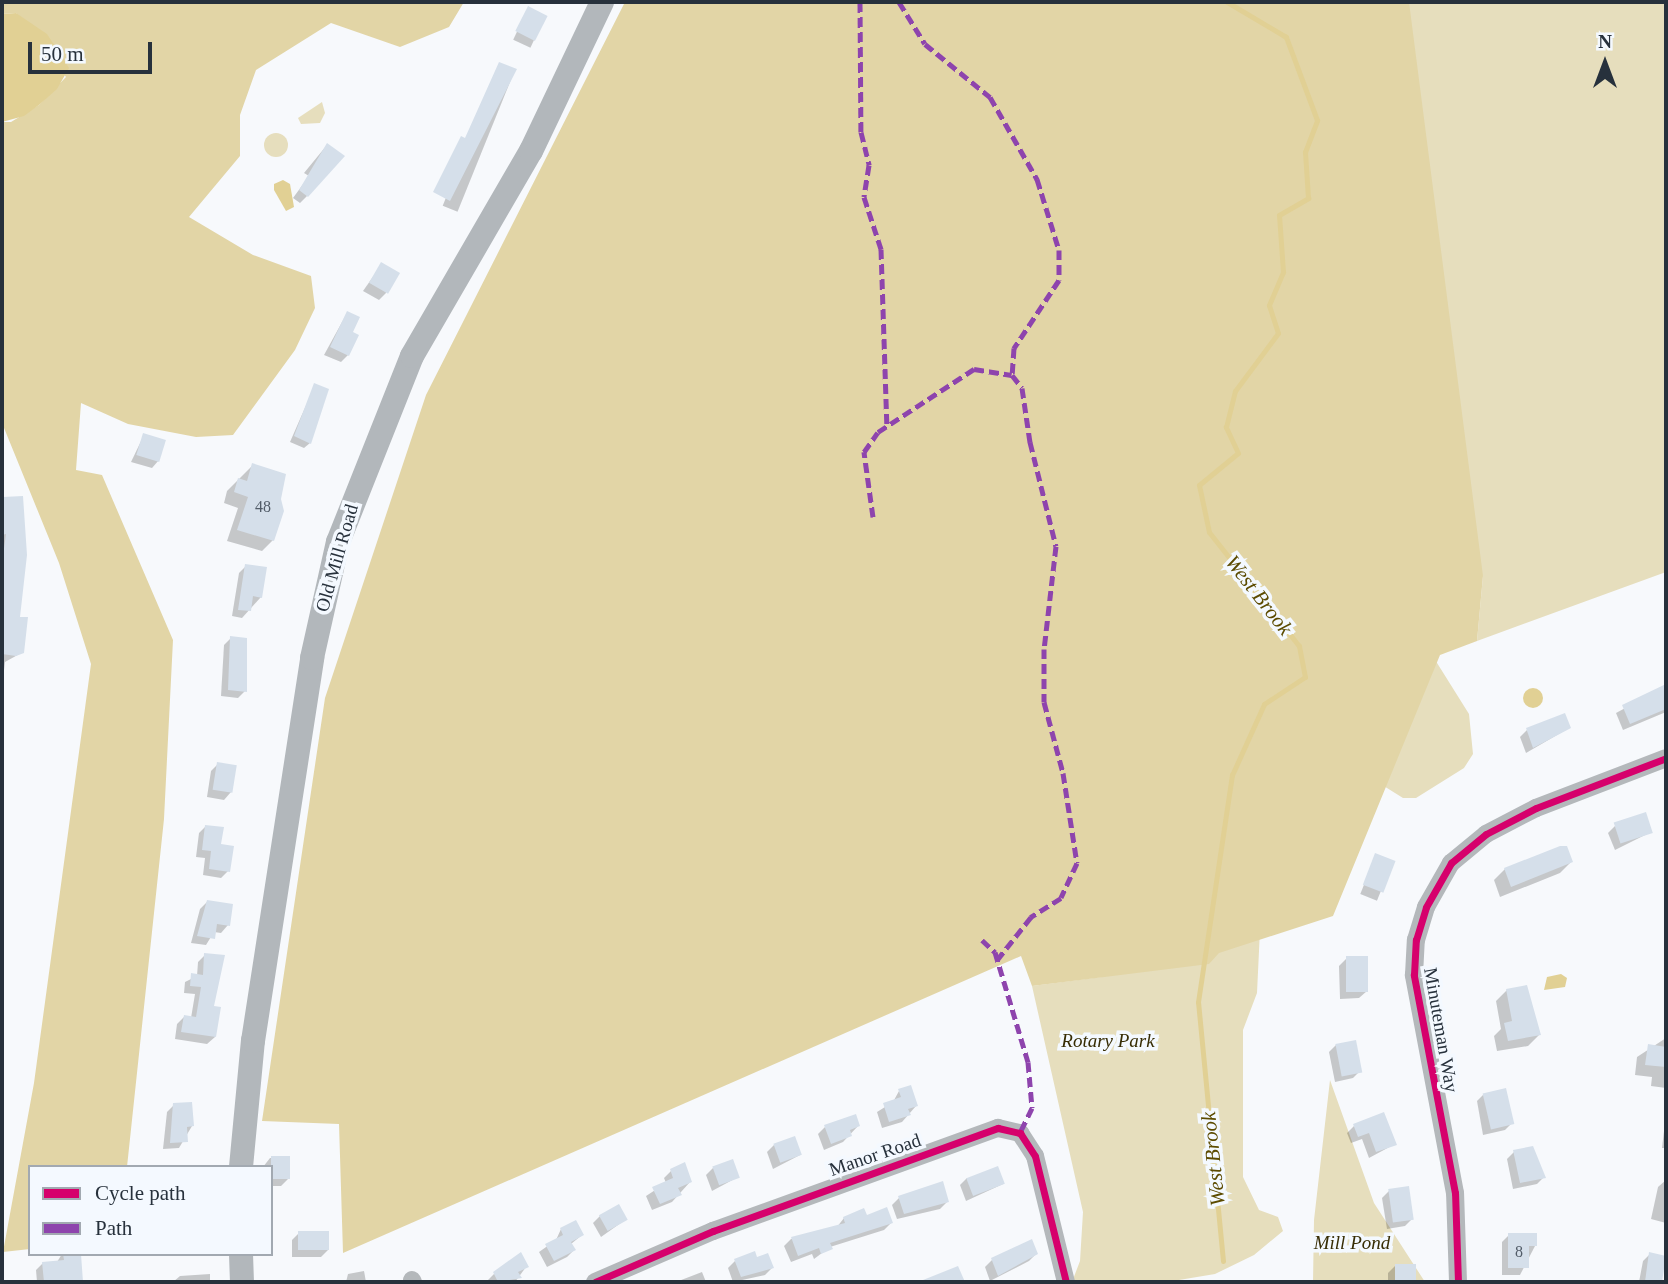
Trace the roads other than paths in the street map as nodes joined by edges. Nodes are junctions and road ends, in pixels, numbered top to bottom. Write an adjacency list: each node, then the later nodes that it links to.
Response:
1 (602, 2): 3 (main road, Old Mill Road)
2 (1666, 758): 8 (street, Minuteman Way)
3 (241, 1165)
4 (241, 1256): 5 (main road)
5 (242, 1282)
6 (595, 1282): 7 (street, Manor Road)
7 (1066, 1282)
8 (1458, 1282)

